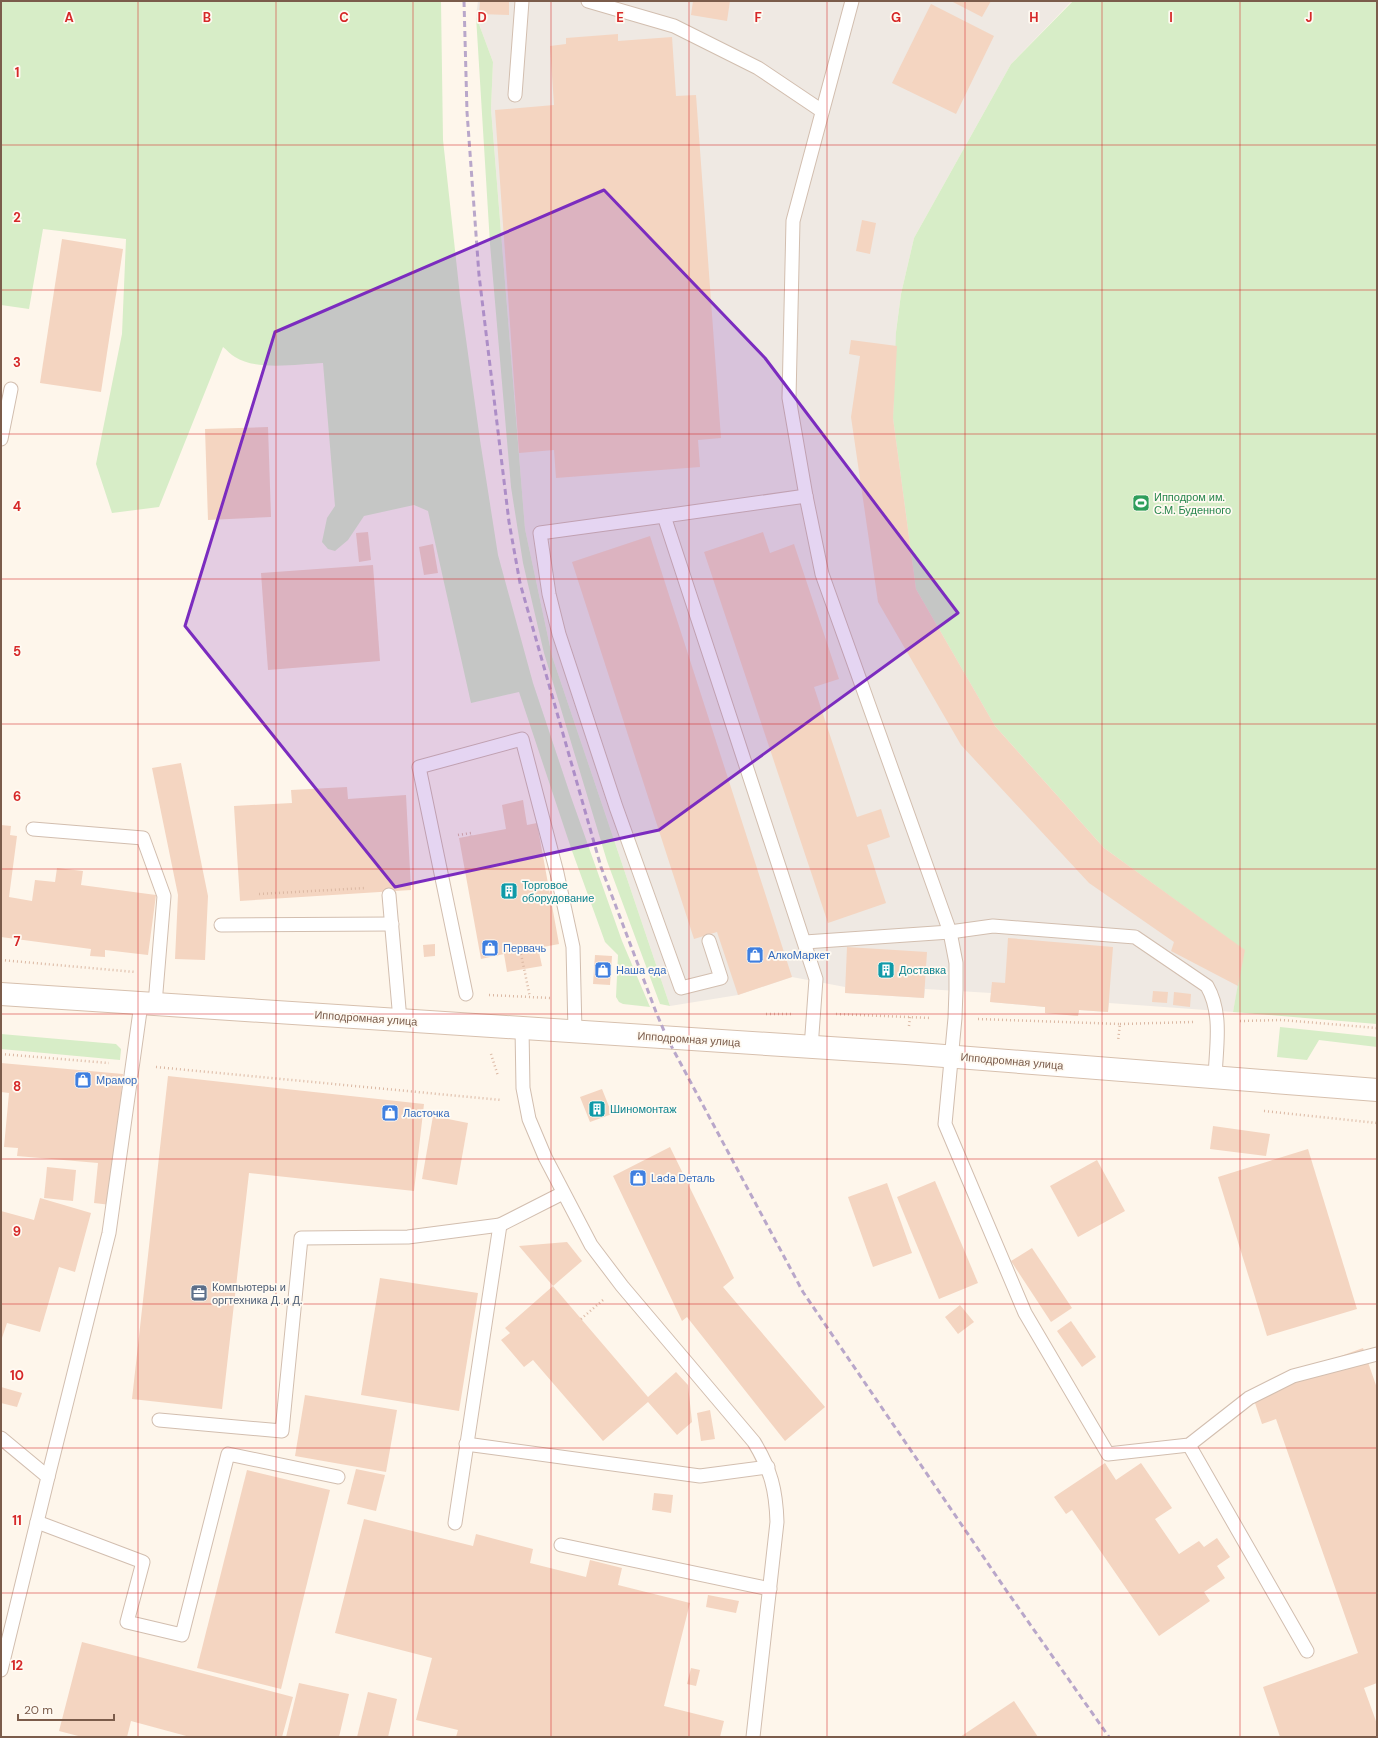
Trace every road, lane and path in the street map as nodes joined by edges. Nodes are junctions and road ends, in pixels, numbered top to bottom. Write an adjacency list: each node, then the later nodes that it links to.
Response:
1 (522, 1): 4 (lane)
2 (588, 1): 5 (lane)
3 (852, 1): 5 (lane)
4 (515, 95)
5 (822, 111): 8 (lane)
6 (11, 389): 7 (lane)
7 (1, 440)
8 (806, 496): 9 (lane); 16 (lane)
9 (664, 516): 17 (lane); 18 (lane)
10 (33, 830): 23 (lane)
11 (371, 887): 12 (path)
12 (259, 894)
13 (388, 895): 14 (lane)
14 (392, 924): 15 (lane); 24 (lane)
15 (221, 926)
16 (950, 932): 18 (lane); 25 (lane); 32 (lane)
17 (709, 941)
18 (805, 942): 30 (lane)
19 (521, 954): 22 (path)
20 (1, 994): 23 (street, Ипподромная улица)
21 (466, 994): 29 (lane)
22 (530, 997)
23 (148, 1004): 24 (street, Ипподромная улица); 33 (lane)
24 (400, 1020): 27 (street, Ипподромная улица)
25 (1217, 1022): 26 (path); 28 (path); 34 (lane)
26 (1120, 1024)
27 (522, 1028): 29 (street, Ипподромная улица); 37 (lane)
28 (1377, 1028)
29 (575, 1031): 30 (street, Ипподромная улица)
30 (811, 1048): 32 (street, Ипподромная улица)
31 (1, 1054): 33 (path)
32 (951, 1056): 34 (street, Ипподромная улица); 45 (lane)
33 (134, 1065): 36 (path); 47 (lane)
34 (1215, 1078): 35 (street, Ипподромная улица)
35 (1377, 1090)
36 (505, 1101)
37 (562, 1193): 38 (lane); 46 (lane)
38 (500, 1225): 42 (lane); 44 (lane)
39 (596, 1306): 40 (path)
40 (581, 1318)
41 (1377, 1354): 45 (lane)
42 (159, 1420)
43 (1, 1438): 47 (lane)
44 (466, 1444): 46 (lane); 50 (lane)
45 (1190, 1445): 53 (lane)
46 (768, 1467): 52 (lane)
47 (48, 1477): 49 (lane)
48 (338, 1477): 49 (lane)
49 (37, 1522): 54 (lane)
50 (455, 1523)
51 (561, 1545): 52 (lane)
52 (770, 1589): 55 (lane)
53 (1307, 1651)
54 (1, 1670)
55 (753, 1737)

